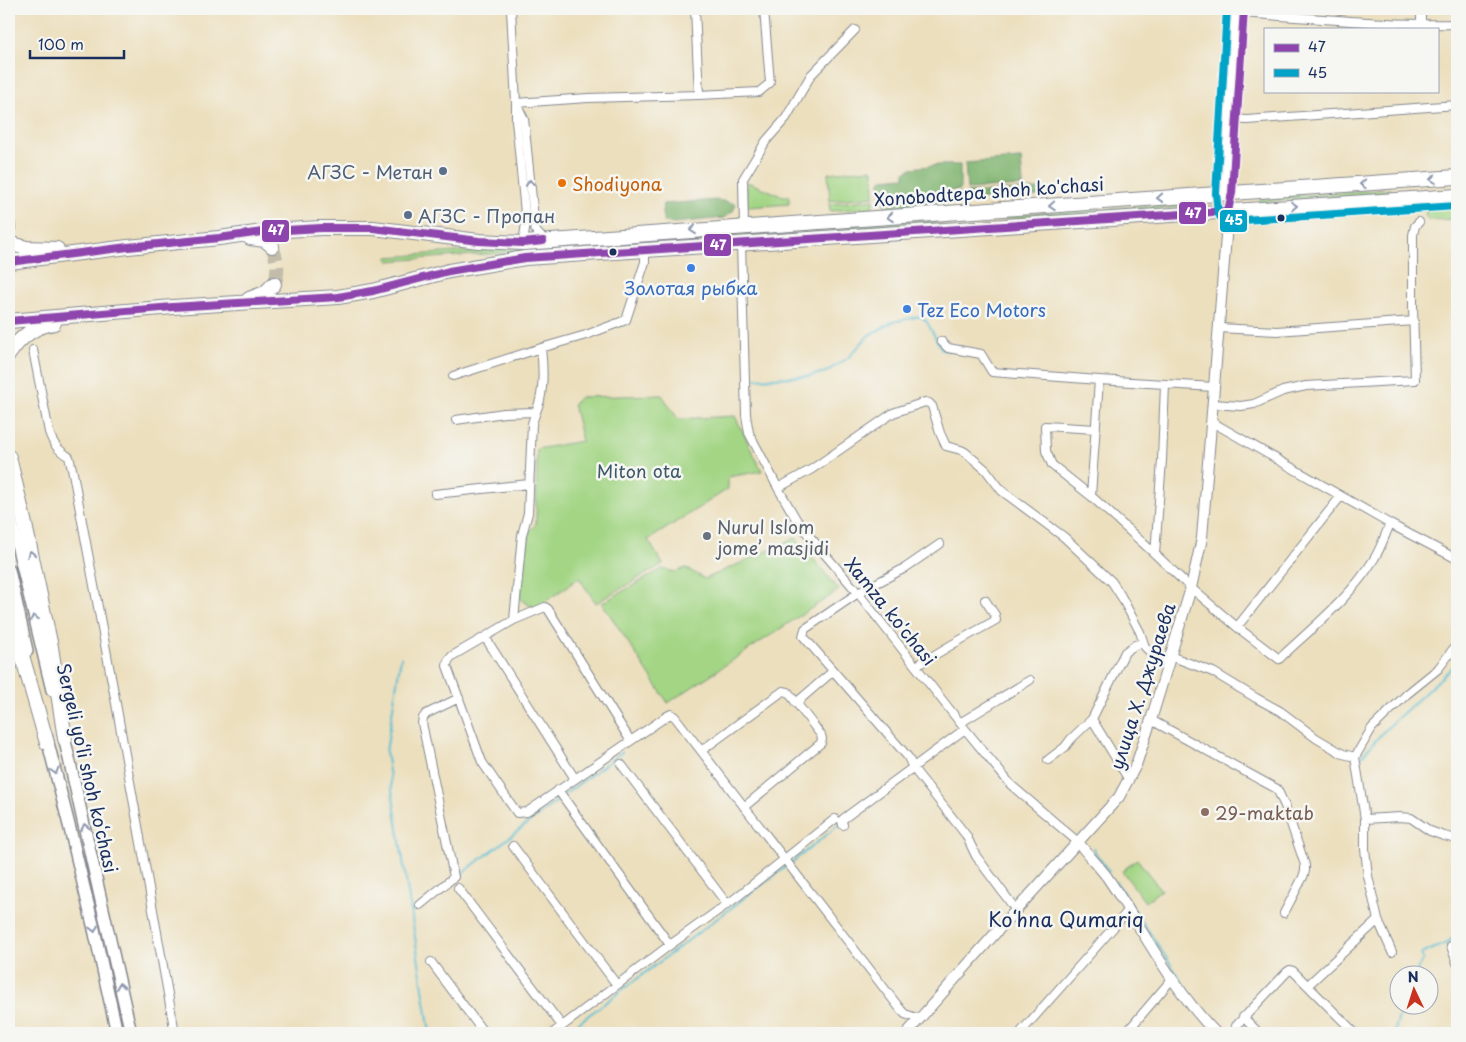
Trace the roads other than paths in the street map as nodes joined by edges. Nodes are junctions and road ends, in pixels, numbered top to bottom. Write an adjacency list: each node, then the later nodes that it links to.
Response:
1 (511, 9): 10 (street)
2 (694, 9): 9 (street)
3 (764, 9): 9 (street)
4 (1421, 9): 7 (street)
5 (1240, 11): 7 (street); 12 (street)
6 (1457, 24): 7 (street)
7 (1421, 25)
8 (854, 30): 22 (street)
9 (699, 95): 10 (street)
10 (516, 103): 26 (street, one-way to 10); 28 (street)
11 (1457, 105): 12 (street)
12 (1234, 119): 15 (street)
13 (1457, 177): 14 (highway, Xonobodtepa shoh ko'chasi, one-way to 14)
14 (1408, 181): 15 (highway, Xonobodtepa shoh ko'chasi, one-way to 15); 17 (highway)
15 (1229, 193): 18 (highway); 21 (highway, Xonobodtepa shoh ko'chasi, one-way to 21)
16 (1457, 196): 17 (highway, Xonobodtepa shoh ko'chasi)
17 (1410, 199): 18 (highway, Xonobodtepa shoh ko'chasi, one-way to 17)
18 (1228, 211): 25 (highway, Xonobodtepa shoh ko'chasi); 39 (street, улица Х. Джураева)
19 (9, 213): 23 (street)
20 (1419, 222): 38 (street)
21 (789, 224): 22 (highway, Xonobodtepa shoh ko'chasi); 25 (highway)
22 (744, 227): 26 (highway, Xonobodtepa shoh ko'chasi, one-way to 26)
23 (11, 228)
24 (219, 238): 28 (highway, Xonobodtepa shoh ko'chasi); 30 (highway); 32 (highway)
25 (789, 240): 29 (highway, Xonobodtepa shoh ko'chasi)
26 (550, 241): 28 (highway, Xonobodtepa shoh ko'chasi)
27 (9, 243): 32 (highway)
28 (523, 243)
29 (741, 244): 31 (highway, Xonobodtepa shoh ko'chasi); 55 (street, Xamza ko'chasi)
30 (272, 246)
31 (645, 250): 35 (highway, Xonobodtepa shoh ko'chasi); 41 (street)
32 (32, 254): 33 (highway)
33 (9, 262)
34 (274, 284): 35 (highway)
35 (234, 303): 37 (highway)
36 (9, 321): 37 (highway)
37 (44, 321): 43 (highway)
38 (1414, 321): 39 (street); 48 (street)
39 (1218, 328): 47 (street, улица Х. Джураева)
40 (941, 340): 45 (street)
41 (541, 348): 44 (street); 49 (street)
42 (33, 350): 123 (street)
43 (9, 354)
44 (453, 376)
45 (1099, 380): 46 (street); 52 (street)
46 (1164, 384): 47 (street); 62 (street)
47 (1214, 387): 48 (street, улица Х. Джураева)
48 (1214, 404): 51 (street, улица Х. Джураева)
49 (535, 412): 50 (street); 54 (street)
50 (456, 420)
51 (1212, 422): 58 (street); 65 (street, улица Х. Джураева)
52 (1096, 429): 57 (street); 57 (street)
53 (9, 458): 83 (highway, one-way to 53)
54 (529, 484): 56 (street); 69 (street)
55 (778, 488): 66 (street, Xamza ko'chasi); 72 (street)
56 (435, 494)
57 (1091, 496): 62 (street)
58 (1341, 496): 60 (street); 70 (street)
59 (9, 511): 83 (main road, Sergeli yo‘li shoh ko‘chasi, one-way to 59)
60 (1390, 524): 63 (street); 70 (street)
61 (940, 544): 66 (street)
62 (1155, 554): 65 (street)
63 (1457, 559)
64 (9, 570): 85 (main road, Sergeli yo‘li shoh ko‘chasi)
65 (1190, 588): 70 (street); 74 (street, улица Х. Джураева)
66 (858, 593): 75 (street, Xamza ko'chasi); 76 (street)
67 (985, 600): 75 (street)
68 (9, 610): 85 (highway)
69 (514, 620): 71 (street); 84 (street)
70 (1237, 627)
71 (485, 638): 78 (street); 91 (street)
72 (1143, 643): 74 (street); 80 (street)
73 (1457, 644): 87 (street)
74 (1169, 659): 81 (street, улица Х. Джураева); 87 (street)
75 (916, 666): 82 (street, Xamza ko'chasi)
76 (832, 672): 79 (street); 90 (street)
77 (1030, 680): 82 (street)
78 (459, 698): 93 (street); 104 (street)
79 (796, 703): 86 (street); 94 (street)
80 (1092, 719): 88 (street); 92 (street)
81 (1151, 720): 92 (street, улица Х. Джураева); 107 (street)
82 (962, 726): 90 (street); 99 (street, Xamza ko'chasi)
83 (65, 739): 122 (main road, Sergeli yo‘li shoh ko‘chasi, one-way to 83)
84 (630, 740): 86 (street); 91 (street)
85 (47, 743): 121 (main road, Sergeli yo‘li shoh ko‘chasi, one-way to 121)
86 (701, 751): 94 (street)
87 (1355, 757): 95 (street)
88 (1048, 760)
89 (621, 764): 103 (street)
90 (913, 768): 97 (street); 105 (street)
91 (575, 779): 93 (street)
92 (1129, 780): 99 (street, улица Х. Джураева)
93 (558, 790): 109 (street)
94 (744, 807): 101 (street)
95 (1366, 818): 98 (street); 108 (street)
96 (835, 819): 101 (street)
97 (843, 825)
98 (1457, 839)
99 (1078, 842): 105 (street, улица Х. Джураева); 106 (street)
100 (513, 846): 115 (street)
101 (784, 859): 103 (street); 118 (street)
102 (458, 888): 119 (street)
103 (726, 904): 109 (street)
104 (420, 905)
105 (1016, 910): 118 (street, улица Х. Джураева)
106 (1128, 911): 114 (street); 127 (street)
107 (1284, 913)
108 (1378, 920): 111 (street); 116 (street)
109 (670, 944): 115 (street)
110 (1451, 946): 113 (street)
111 (1392, 952)
112 (431, 962): 124 (street)
113 (1457, 962)
114 (1172, 979): 128 (street); 129 (street)
115 (616, 985): 119 (street)
116 (1308, 985): 117 (street); 131 (street)
117 (1244, 1017): 120 (street); 130 (street)
118 (919, 1019): 126 (street, улица Х. Джураева)
119 (562, 1026): 125 (street)
120 (1236, 1026)
121 (117, 1033)
122 (131, 1033)
123 (174, 1033)
124 (484, 1033)
125 (552, 1033)
126 (907, 1033)
127 (1020, 1033)
128 (1126, 1033)
129 (1216, 1033)
130 (1259, 1033)
131 (1355, 1033)

